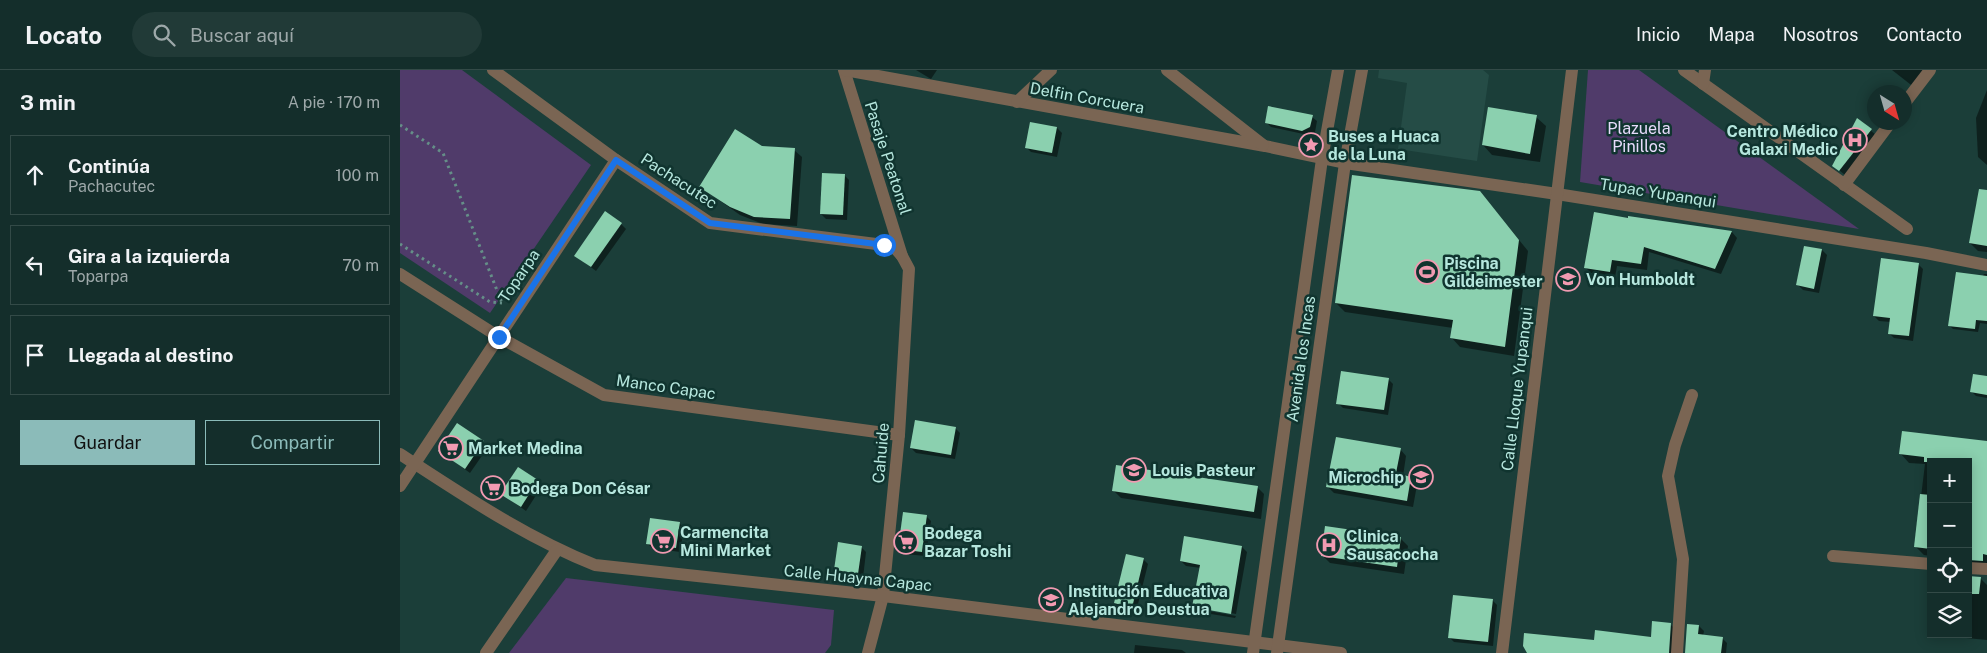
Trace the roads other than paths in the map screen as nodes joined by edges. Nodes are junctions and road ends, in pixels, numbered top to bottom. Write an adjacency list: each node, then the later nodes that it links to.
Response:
1 (494, 70): 17 (street, Pachacutec)
2 (844, 70): 13 (street, Delfin Corcuera); 22 (street, Pasaje Peatonal)
3 (1051, 70): 13 (street)
4 (1167, 70): 15 (street)
5 (1338, 70): 16 (street, Avenida los Incas)
6 (1362, 70): 18 (street, Avenida los Incas)
7 (1572, 70): 20 (street, Calle Lloque Yupanqui)
8 (1684, 70): 11 (street)
9 (1705, 70): 11 (street)
10 (1930, 70): 12 (street)
11 (1703, 84): 19 (street)
12 (1912, 94)
13 (1017, 102): 15 (street, Delfin Corcuera)
14 (1885, 130): 19 (street)
15 (1265, 146): 16 (street, Delfin Corcuera)
16 (1322, 159): 18 (street, Tupac Yupanqui); 37 (street, Avenida los Incas)
17 (616, 160): 22 (street, Pachacutec); 25 (street, Toparpa)
18 (1345, 163): 20 (street, Tupac Yupanqui); 38 (street, Avenida los Incas)
19 (1844, 185): 21 (street)
20 (1557, 194): 23 (street, Tupac Yupanqui); 42 (street, Calle Lloque Yupanqui)
21 (1907, 230)
22 (902, 256): 27 (street, Cahuide)
23 (1987, 266)
24 (400, 274): 25 (street, Manco Capac)
25 (499, 337): 27 (street, Manco Capac); 29 (street, Toparpa)
26 (1692, 395): 43 (street)
27 (900, 435): 36 (street, Cahuide)
28 (400, 454): 29 (street, Calle Huayna Capac)
29 (415, 463): 30 (street, Toparpa); 31 (street, Calle Huayna Capac)
30 (400, 486)
31 (557, 550): 36 (street, Calle Huayna Capac); 39 (street)
32 (1833, 556): 33 (street)
33 (1927, 564)
34 (1972, 568): 35 (street)
35 (1987, 569)
36 (883, 596): 37 (street, Calle Huayna Capac); 40 (street, Cahuide)
37 (1254, 648): 38 (street, Calle Huayna Capac)
38 (1277, 649): 41 (street, Calle Huayna Capac)
39 (486, 653)
40 (868, 653)
41 (1340, 653)
42 (1502, 653)
43 (1677, 653)

